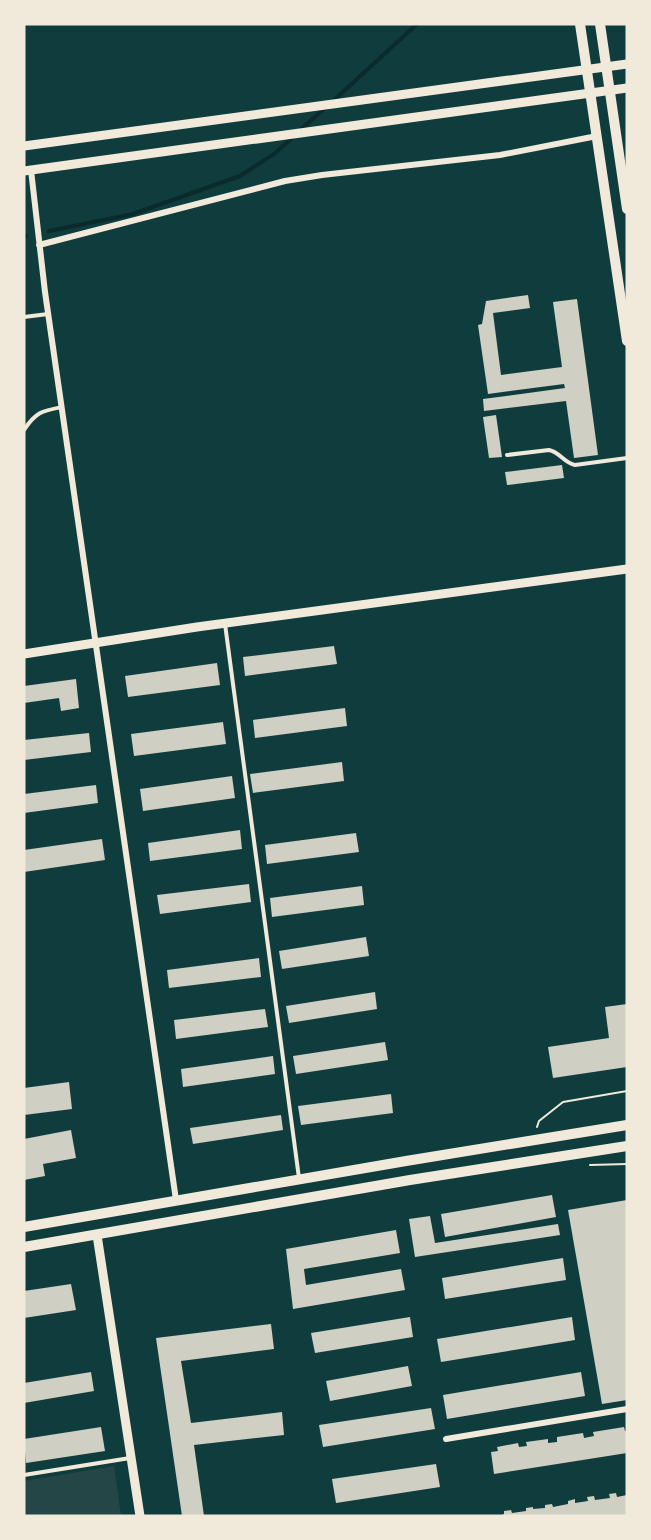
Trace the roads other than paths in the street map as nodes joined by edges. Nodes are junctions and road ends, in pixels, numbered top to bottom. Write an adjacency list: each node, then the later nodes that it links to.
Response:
1 (580, 24): 5 (main road)
2 (600, 24): 4 (main road)
3 (627, 63): 4 (street)
4 (606, 66): 5 (street); 7 (main road)
5 (587, 69): 8 (main road); 10 (street)
6 (627, 88): 7 (street)
7 (609, 91): 8 (street); 12 (main road)
8 (590, 93): 9 (main road); 11 (street)
9 (597, 136): 13 (street); 16 (main road)
10 (24, 146)
11 (28, 171): 13 (street)
12 (627, 209)
13 (39, 245): 14 (street)
14 (48, 315): 15 (lane); 17 (street)
15 (24, 317)
16 (627, 341)
17 (62, 408): 18 (lane); 23 (street)
18 (24, 430)
19 (507, 455): 20 (lane)
20 (627, 458)
21 (627, 569): 22 (street)
22 (225, 623): 23 (street); 27 (lane)
23 (97, 642): 24 (street); 28 (street)
24 (24, 654)
25 (627, 1125): 27 (main road)
26 (627, 1146): 30 (main road)
27 (299, 1179): 28 (main road)
28 (176, 1200): 29 (main road)
29 (24, 1227)
30 (97, 1234): 31 (main road); 34 (street)
31 (24, 1247)
32 (627, 1409): 33 (street)
33 (446, 1439)
34 (131, 1458): 35 (lane); 36 (street)
35 (24, 1475)
36 (140, 1516)

